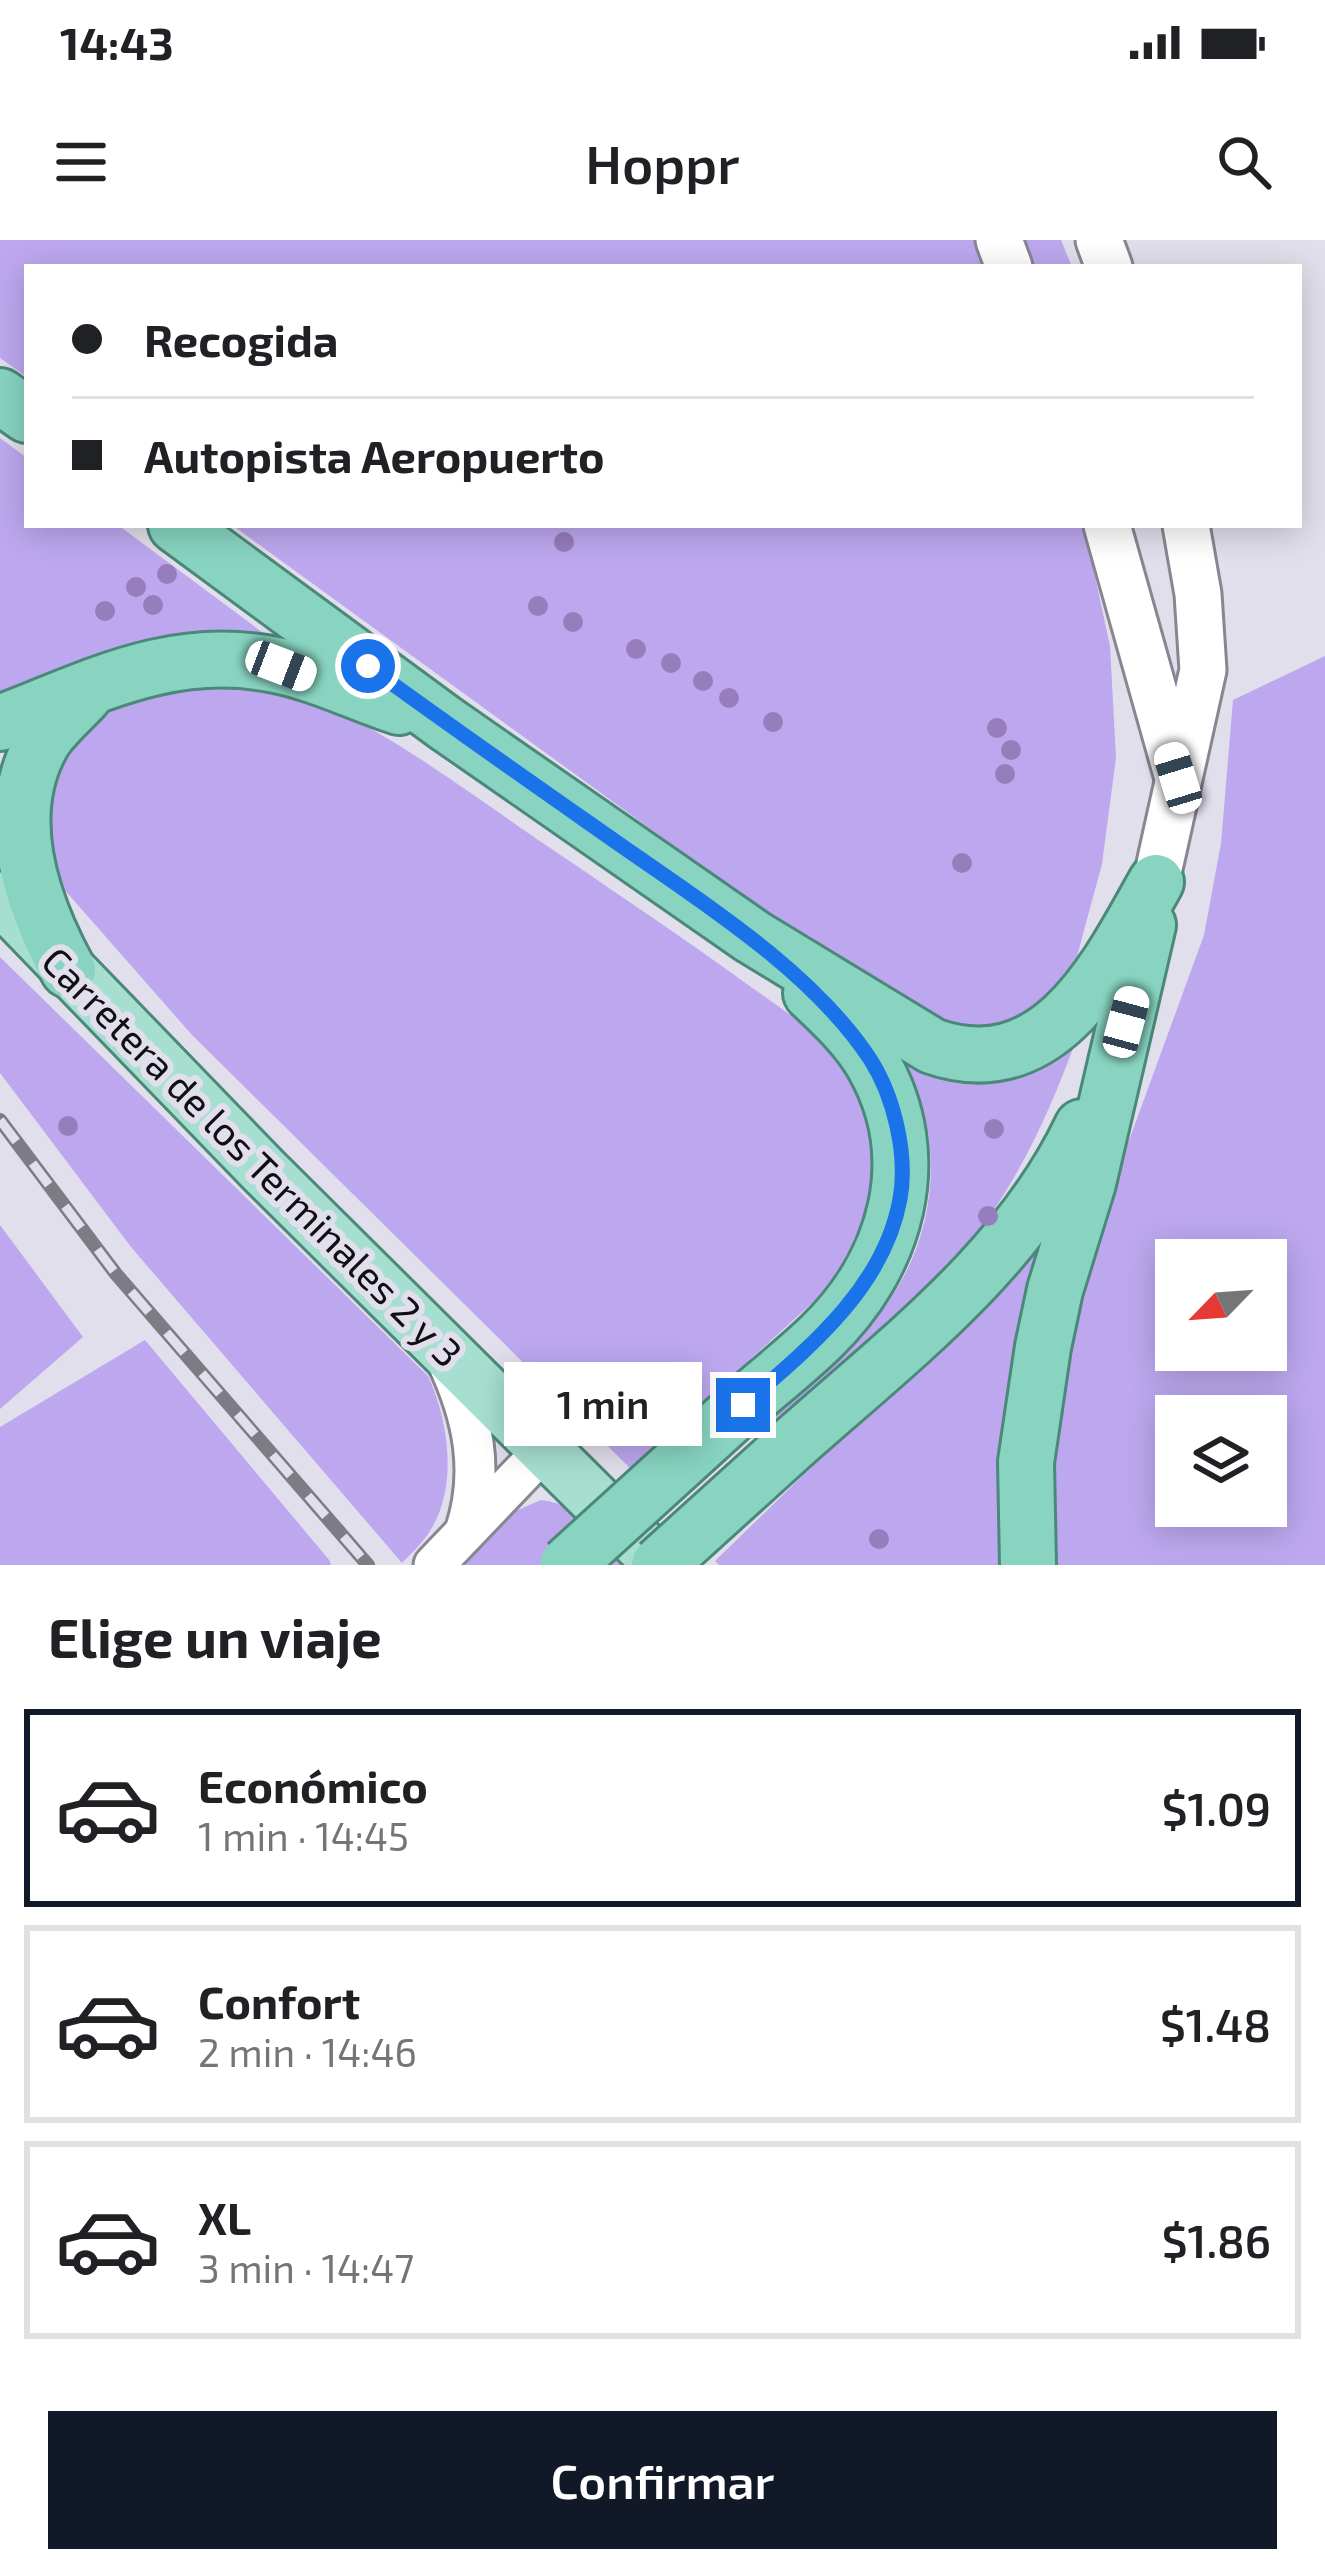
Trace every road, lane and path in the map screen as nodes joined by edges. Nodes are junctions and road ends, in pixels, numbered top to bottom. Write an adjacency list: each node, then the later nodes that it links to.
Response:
1 (180, 528): 6 (highway)
2 (1108, 528): 7 (main road)
3 (1187, 528): 7 (main road)
4 (92, 688): 5 (highway); 6 (highway); 11 (highway)
5 (0, 723)
6 (445, 723): 10 (highway)
7 (1178, 778): 8 (main road)
8 (1156, 882): 10 (highway); 12 (highway)
9 (0, 898): 11 (main road, Carretera de los Terminales 2 y 3)
10 (753, 937): 17 (highway, bridge)
11 (68, 970): 13 (main road, Carretera de los Terminales 2 y 3)
12 (1126, 1022): 18 (highway, bridge); 19 (highway)
13 (439, 1345): 14 (main road, Carretera de los Terminales 2 y 3); 15 (street)
14 (544, 1449): 15 (street); 18 (main road, Carretera de los Terminales 2 y 3)
15 (465, 1532): 16 (street)
16 (434, 1565)
17 (567, 1565)
18 (660, 1565)
19 (1028, 1565)

